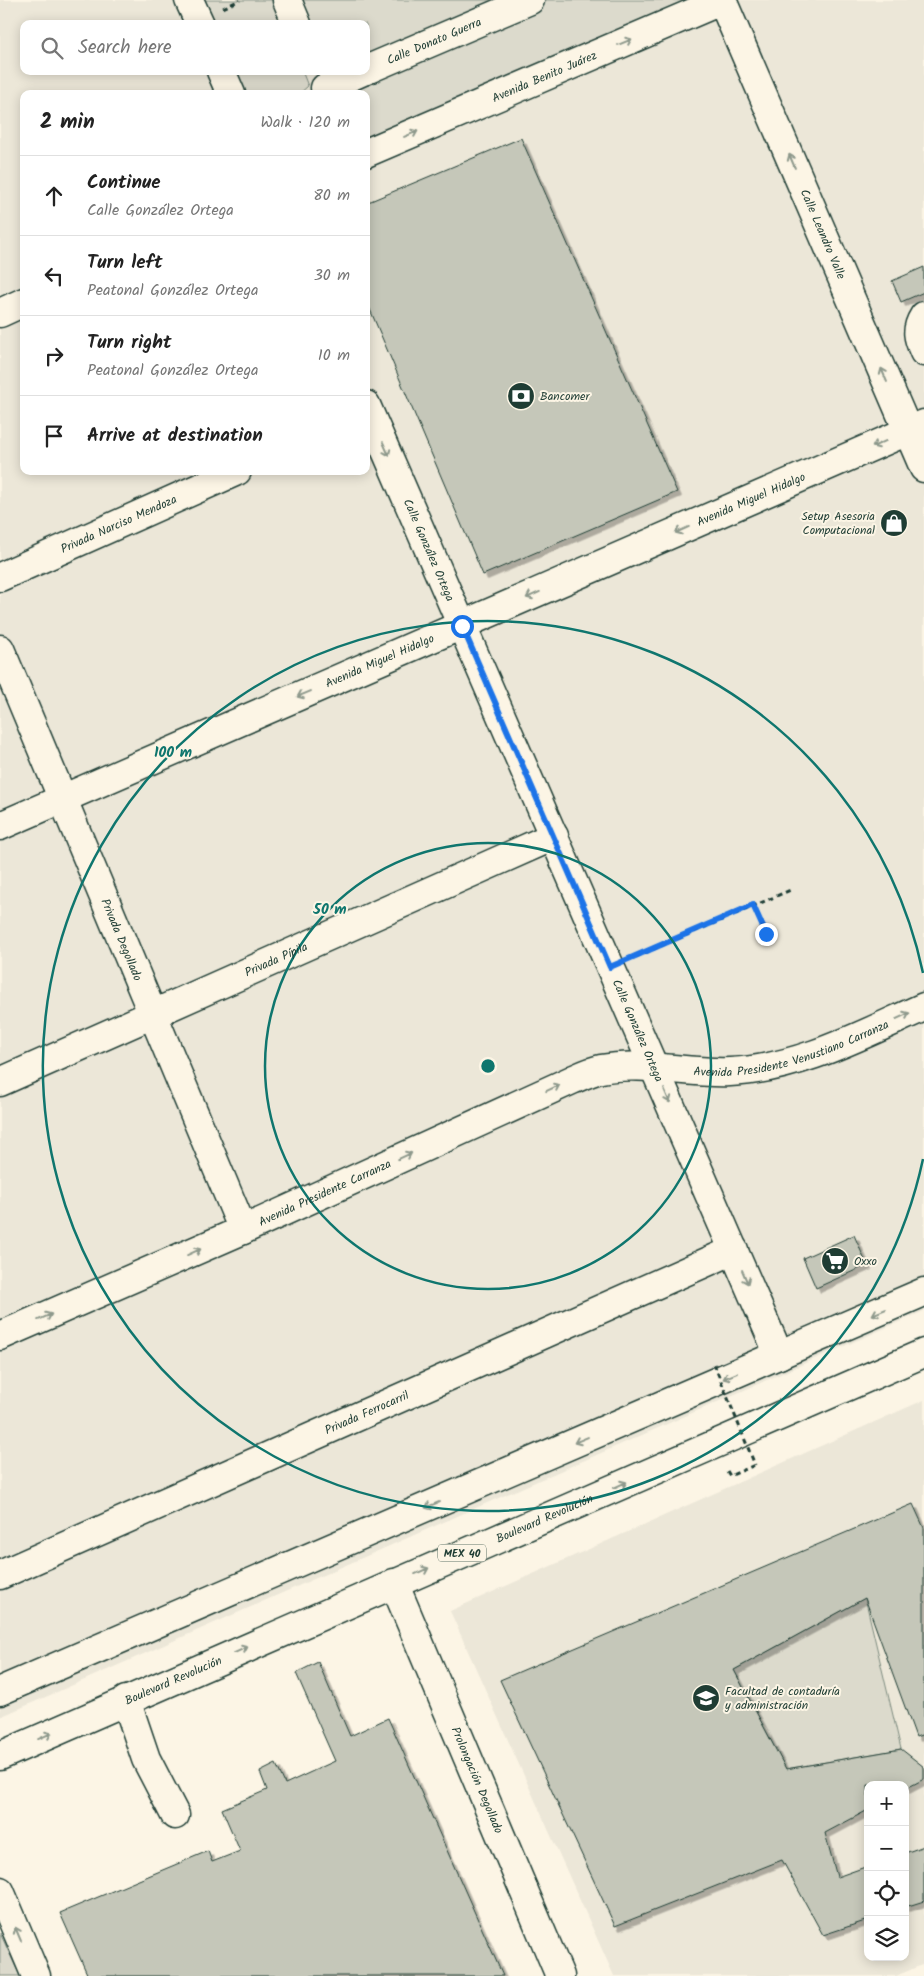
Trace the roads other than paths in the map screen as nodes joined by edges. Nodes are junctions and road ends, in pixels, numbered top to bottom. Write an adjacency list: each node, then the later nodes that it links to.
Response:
1 (189, 0): 5 (street)
2 (287, 0): 6 (street)
3 (530, 0): 7 (street, Calle Donato Guerra)
4 (722, 0): 12 (street, Avenida Benito Juárez, one-way to 4); 18 (street, Calle Leandro Valle, one-way to 4)
5 (198, 20)
6 (295, 20)
7 (370, 69)
8 (223, 75): 11 (street)
9 (352, 75): 10 (street, Calle Donato Guerra)
10 (322, 84)
11 (229, 90)
12 (370, 151)
13 (20, 304): 14 (street)
14 (0, 312)
15 (924, 316): 16 (street)
16 (924, 352)
17 (370, 417): 22 (street, Calle González Ortega, one-way to 22)
18 (916, 428): 19 (street, Calle Leandro Valle); 22 (street, Avenida Miguel Hidalgo, one-way to 22)
19 (924, 468)
20 (228, 475): 21 (street, Privada Narciso Mendoza)
21 (0, 577)
22 (462, 626): 24 (street, Avenida Miguel Hidalgo, one-way to 24); 26 (street, Calle González Ortega)
23 (0, 649): 24 (street, Privada Degollado)
24 (63, 799): 25 (street, Avenida Miguel Hidalgo); 28 (street, Privada Degollado)
25 (0, 826)
26 (554, 836): 28 (street, Privada Pípila); 29 (street, Calle González Ortega)
27 (924, 1007): 29 (street, Avenida Presidente Venustiano Carranza, one-way to 27)
28 (152, 1014): 30 (street, Privada Pípila); 31 (street, Privada Degollado)
29 (654, 1068): 31 (street, Avenida Presidente Carranza, one-way to 29); 32 (street, Calle González Ortega, one-way to 32)
30 (0, 1082)
31 (242, 1230): 34 (street, Avenida Presidente Carranza, one-way to 31)
32 (734, 1250): 36 (street, Calle González Ortega, one-way to 36); 37 (street, Privada Ferrocarril)
33 (924, 1292): 36 (street, one-way to 36)
34 (0, 1336)
35 (924, 1353): 38 (street, Boulevard Revolución / MEX 40, one-way to 35)
36 (779, 1355): 39 (street, one-way to 39)
37 (0, 1575)
38 (394, 1583): 40 (street, Boulevard Revolución / MEX 40, one-way to 38); 45 (street, Prolongación Degollado)
39 (0, 1691)
40 (126, 1700): 41 (street, Boulevard Revolución / MEX 40, one-way to 40); 42 (street)
41 (0, 1756)
42 (175, 1815)
43 (0, 1891): 44 (street, one-way to 43)
44 (36, 1976)
45 (560, 1976)

